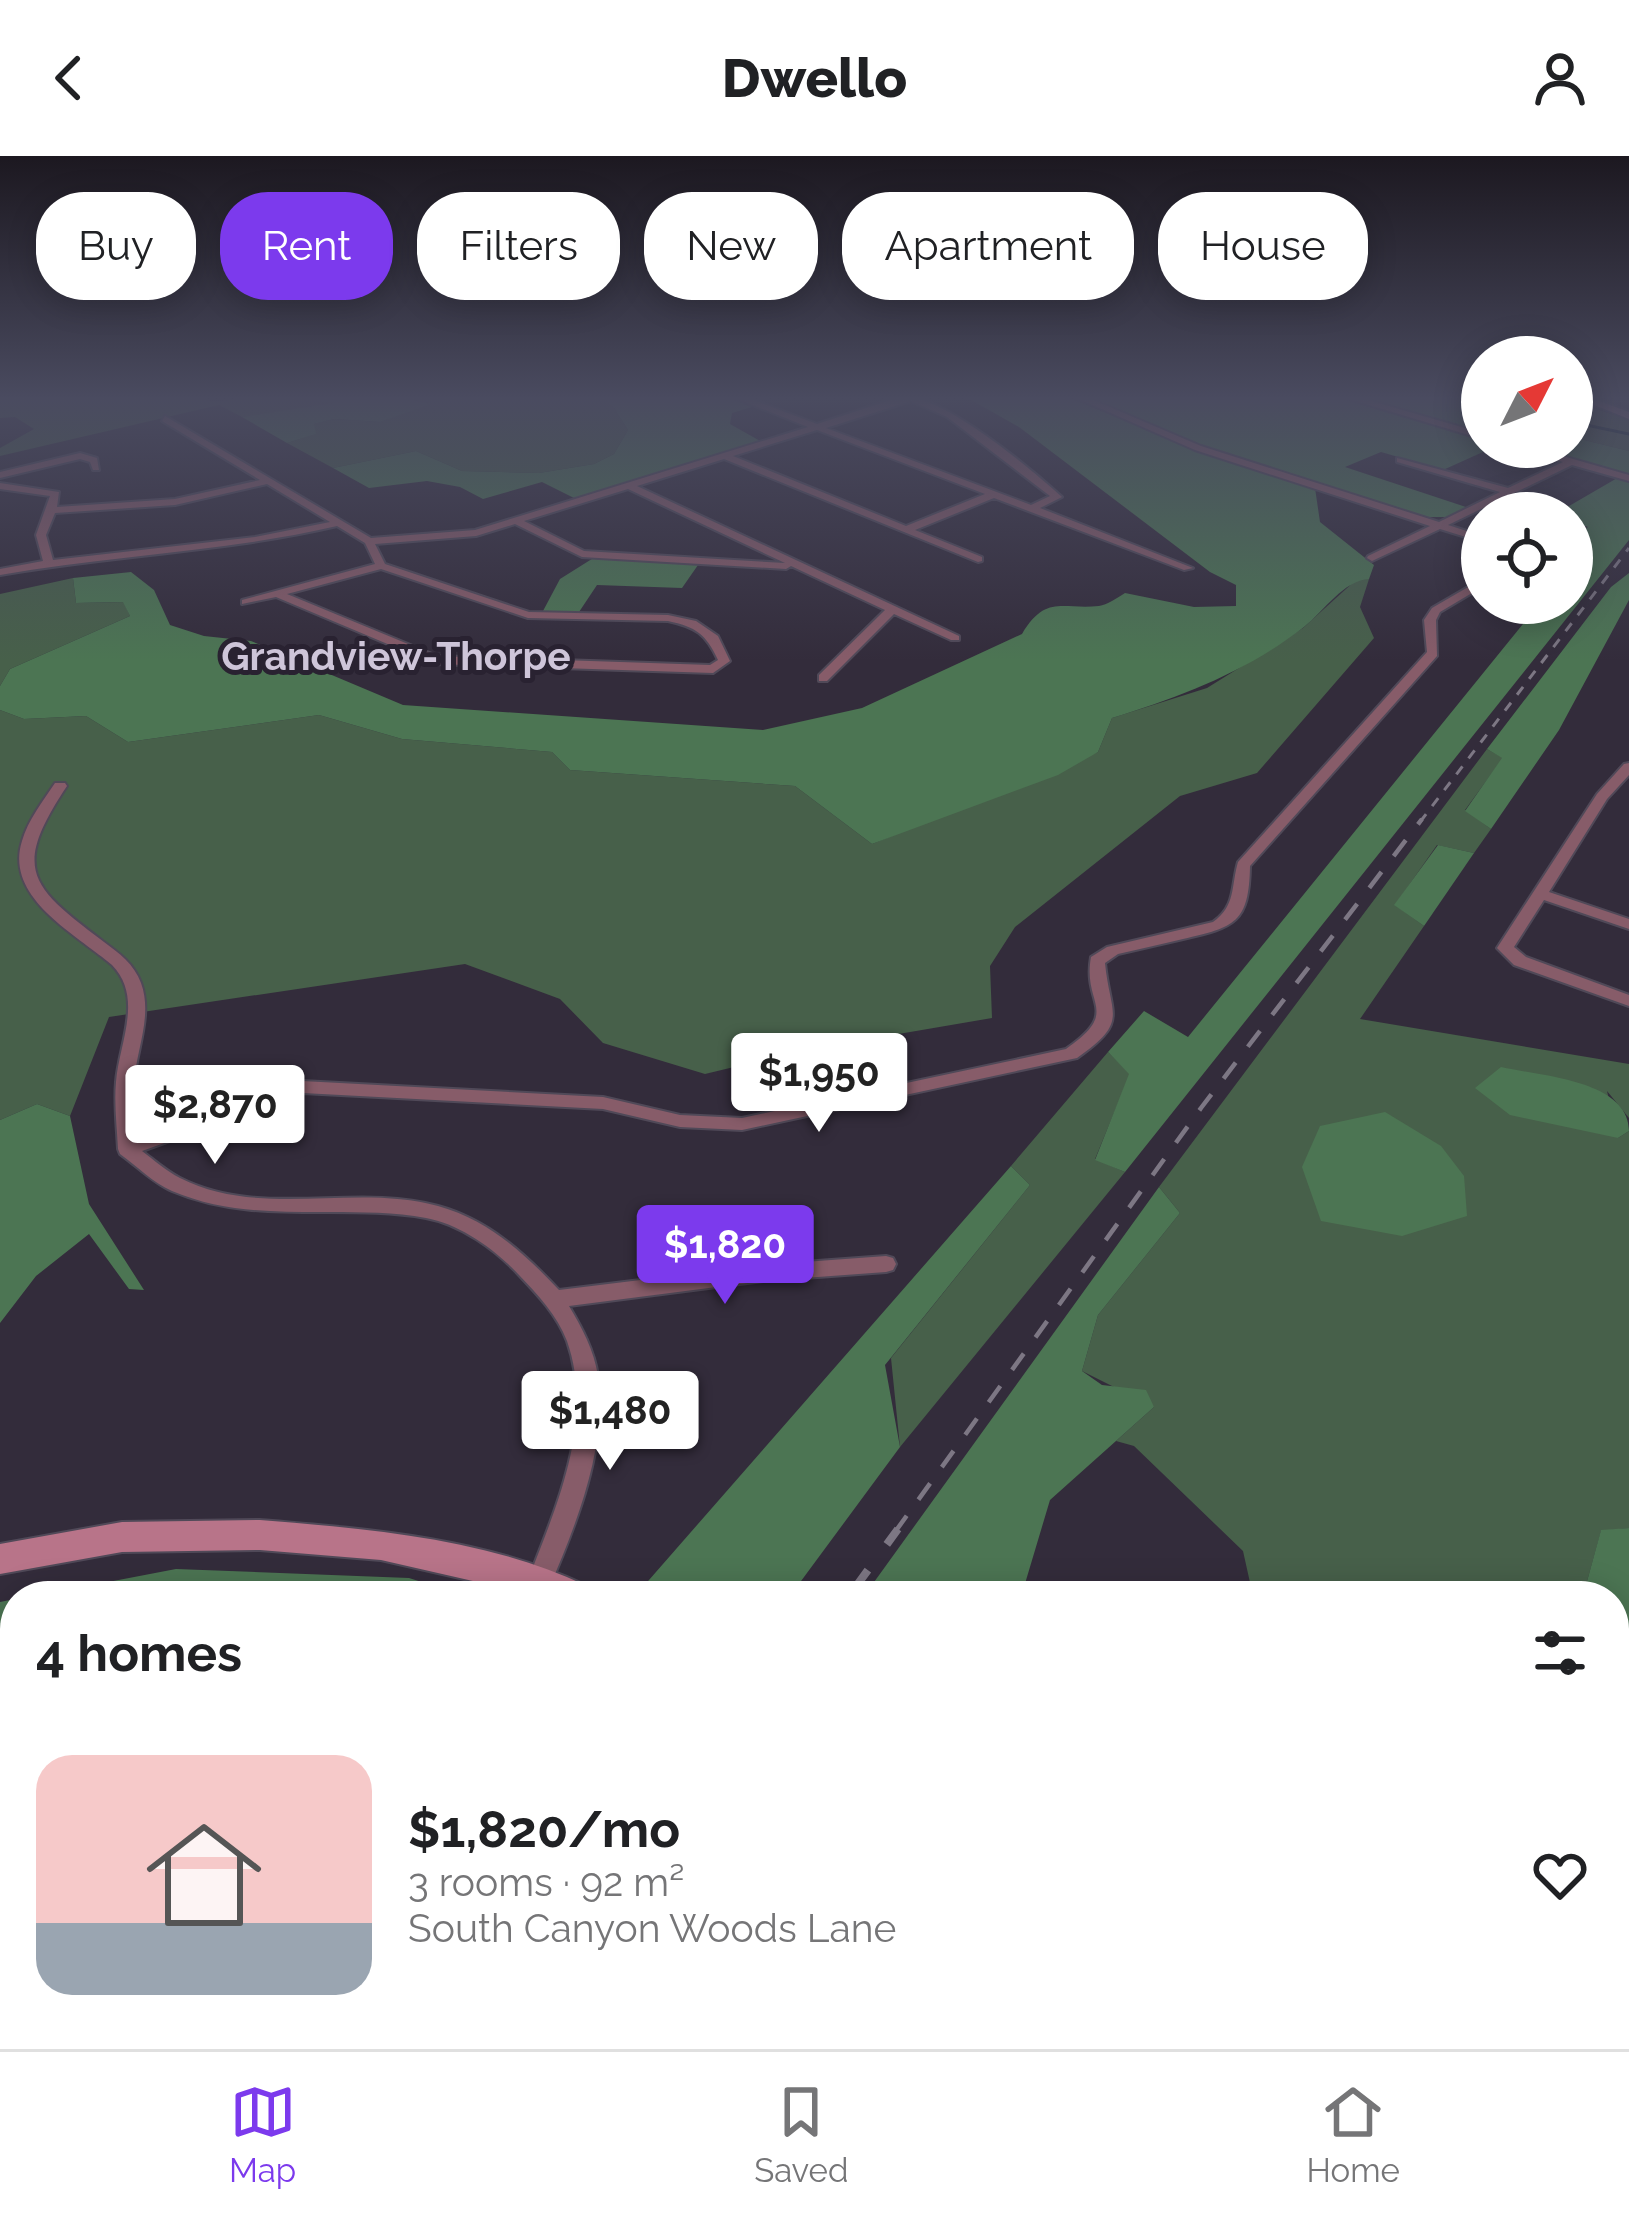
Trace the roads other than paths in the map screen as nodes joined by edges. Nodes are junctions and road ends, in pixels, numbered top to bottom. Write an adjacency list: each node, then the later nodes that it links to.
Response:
1 (253, 484): 14 (street)
2 (274, 484): 18 (street)
3 (640, 484): 10 (street)
4 (794, 484): 20 (street)
5 (969, 484): 13 (street)
6 (1040, 484): 15 (street)
7 (1312, 484): 19 (street)
8 (1484, 484): 12 (street)
9 (1525, 484): 12 (street)
10 (631, 487): 17 (street); 27 (street)
11 (0, 489): 14 (street)
12 (1510, 492)
13 (995, 494): 15 (street); 20 (street)
14 (52, 505): 25 (street)
15 (1032, 508): 28 (street)
16 (1461, 516): 19 (street)
17 (516, 521): 22 (street); 27 (street)
18 (338, 523): 22 (street); 25 (street)
19 (1442, 526): 21 (street); 23 (street)
20 (905, 530): 24 (street)
21 (1461, 532)
22 (369, 541): 26 (street)
23 (1372, 558)
24 (978, 559)
25 (48, 561): 29 (street)
26 (381, 566): 31 (street); 31 (street)
27 (797, 566): 33 (street)
28 (1188, 568)
29 (0, 572)
30 (1461, 595): 41 (street)
31 (281, 596): 32 (street)
32 (246, 602)
33 (891, 610): 34 (street); 35 (street)
34 (955, 638)
35 (823, 678)
36 (1629, 767): 38 (street)
37 (60, 786): 41 (street)
38 (1538, 893): 39 (street); 40 (street)
39 (1629, 925)
40 (1629, 1000)
41 (127, 1148): 43 (street)
42 (886, 1264): 43 (street)
43 (557, 1299): 45 (street)
44 (0, 1559): 45 (street)
45 (540, 1580)

